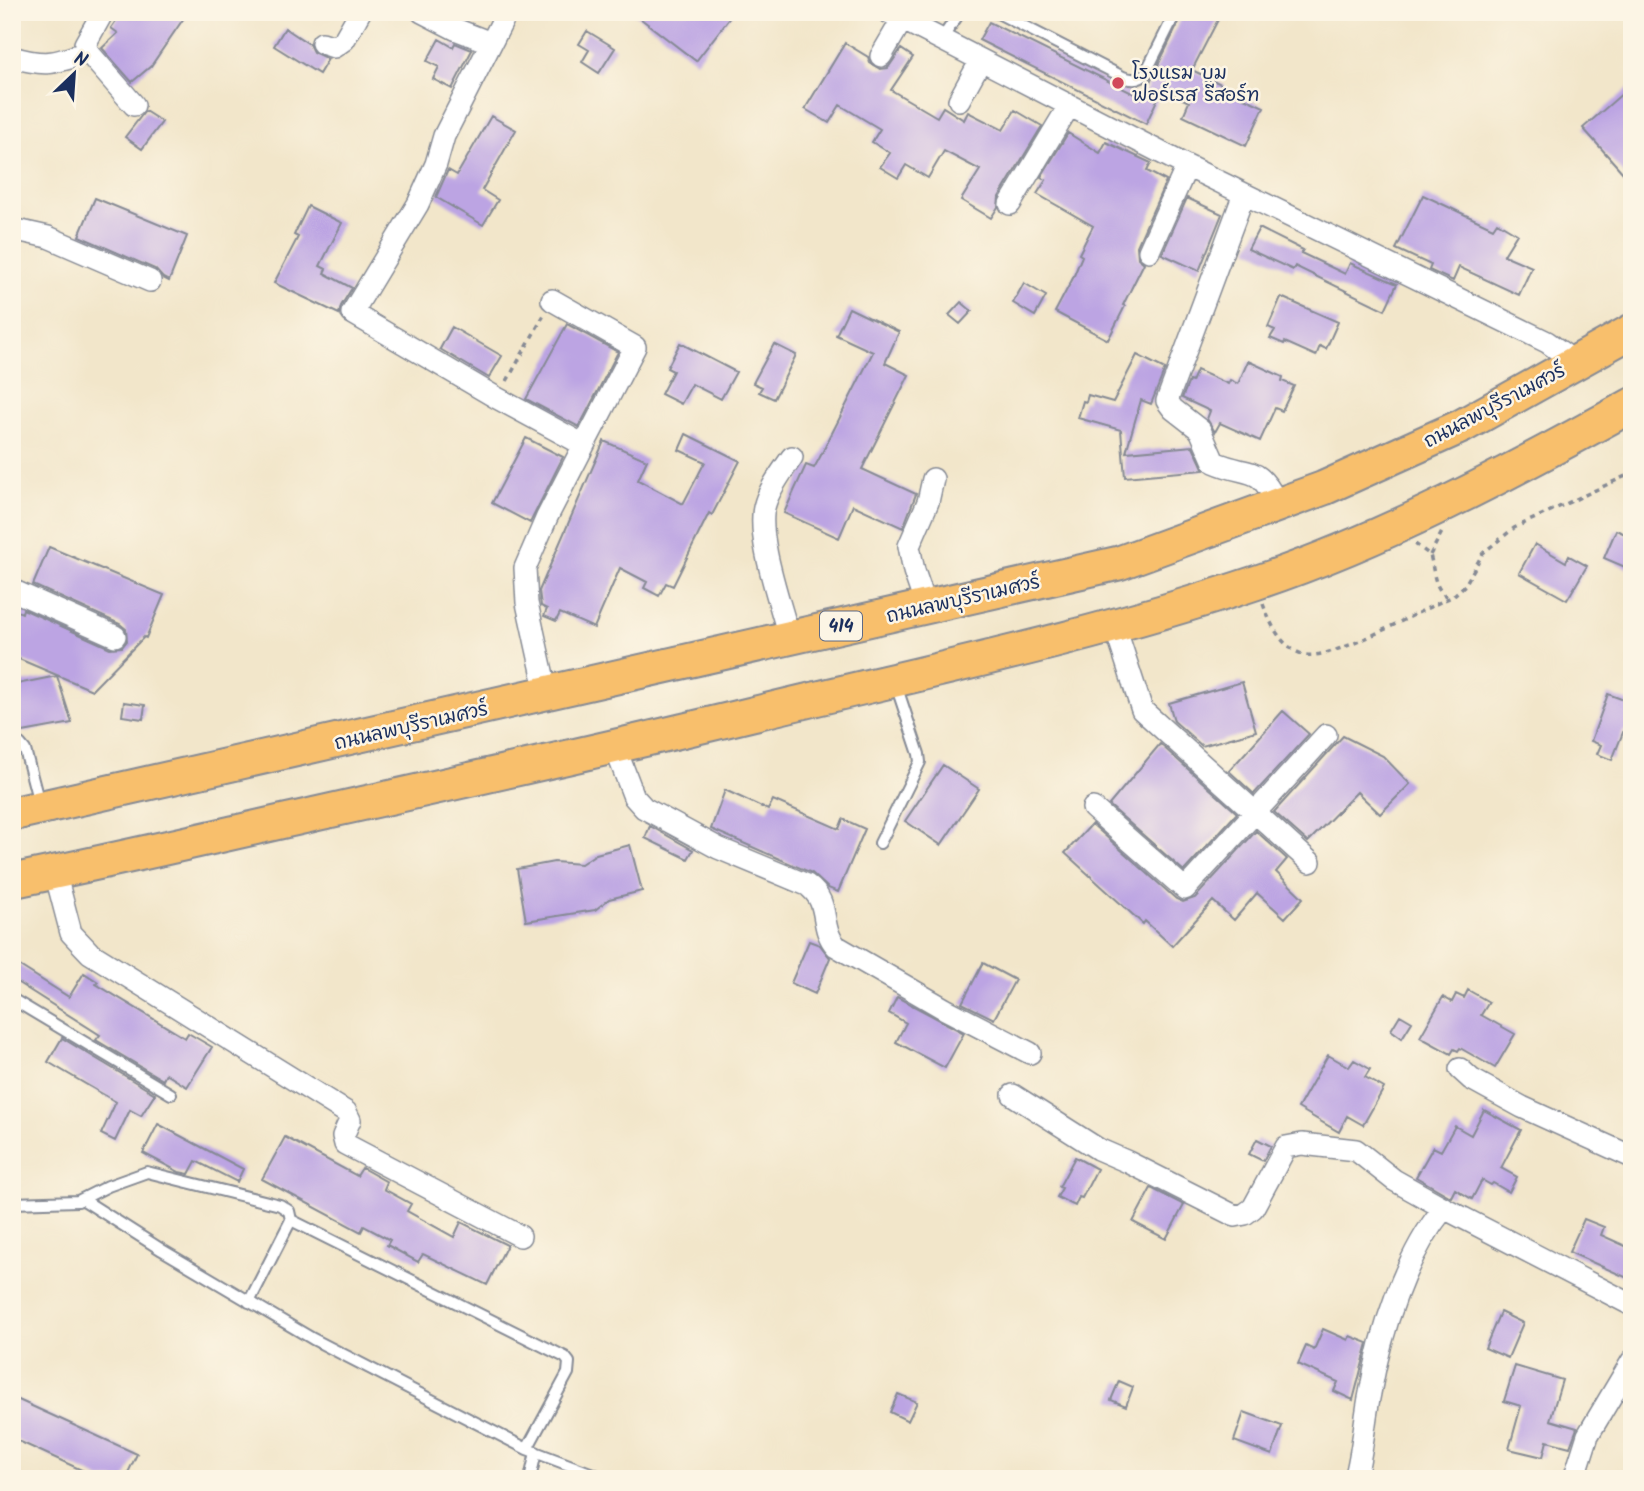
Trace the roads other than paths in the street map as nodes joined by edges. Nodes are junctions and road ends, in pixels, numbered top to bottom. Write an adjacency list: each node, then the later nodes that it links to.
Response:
1 (103, 12): 12 (street)
2 (360, 12): 10 (street)
3 (422, 12): 11 (street)
4 (507, 12): 11 (street)
5 (960, 12): 9 (lane)
6 (996, 12): 7 (lane)
7 (1176, 12)
8 (895, 16): 9 (street); 13 (street)
9 (942, 40): 15 (street)
10 (322, 43)
11 (491, 43): 29 (street)
12 (88, 52): 14 (street); 17 (street)
13 (881, 56)
14 (12, 57)
15 (981, 60): 16 (street); 18 (street)
16 (959, 100)
17 (134, 105)
18 (1069, 106): 19 (street); 21 (street)
19 (1187, 166): 20 (street); 23 (street)
20 (1244, 194): 27 (street); 32 (street)
21 (1010, 204)
22 (12, 229): 24 (street)
23 (1149, 251)
24 (150, 281)
25 (552, 300): 29 (street)
26 (1632, 331): 27 (main road, ถนนลพบุรีราเมศวร์ / 414)
27 (1575, 362): 32 (main road, ถนนลพบุรีราเมศวร์ / 414)
28 (1632, 405): 35 (main road)
29 (584, 444): 39 (street)
30 (792, 457): 37 (street)
31 (933, 479): 34 (street)
32 (1278, 504): 34 (main road, ถนนลพบุรีราเมศวร์ / 414)
33 (12, 590): 36 (street)
34 (926, 606): 37 (main road, ถนนลพบุรีราเมศวร์ / 414)
35 (1114, 624): 38 (main road); 45 (street)
36 (116, 636)
37 (789, 637): 39 (main road, ถนนลพบุรีราเมศวร์ / 414)
38 (894, 679): 42 (main road); 46 (lane)
39 (547, 694): 44 (main road, ถนนลพบุรีราเมศวร์ / 414)
40 (1326, 735): 45 (street)
41 (12, 742): 44 (lane)
42 (615, 747): 48 (main road); 51 (street)
43 (1093, 808): 45 (street)
44 (26, 811)
45 (1255, 813): 47 (street)
46 (880, 843)
47 (1310, 862)
48 (55, 872): 49 (main road); 60 (street)
49 (12, 881)
50 (12, 999): 53 (lane)
51 (1030, 1053)
52 (1460, 1069): 55 (street)
53 (171, 1094)
54 (1013, 1095): 58 (street)
55 (1632, 1157)
56 (82, 1199): 57 (lane); 59 (lane); 61 (lane)
57 (12, 1203)
58 (1444, 1208): 62 (street); 67 (street)
59 (291, 1220): 61 (lane); 64 (lane)
60 (520, 1236)
61 (249, 1302): 64 (lane)
62 (1632, 1305)
63 (1632, 1361): 68 (street)
64 (531, 1450): 65 (lane); 66 (lane)
65 (530, 1479)
66 (606, 1479)
67 (1355, 1479)
68 (1574, 1479)

